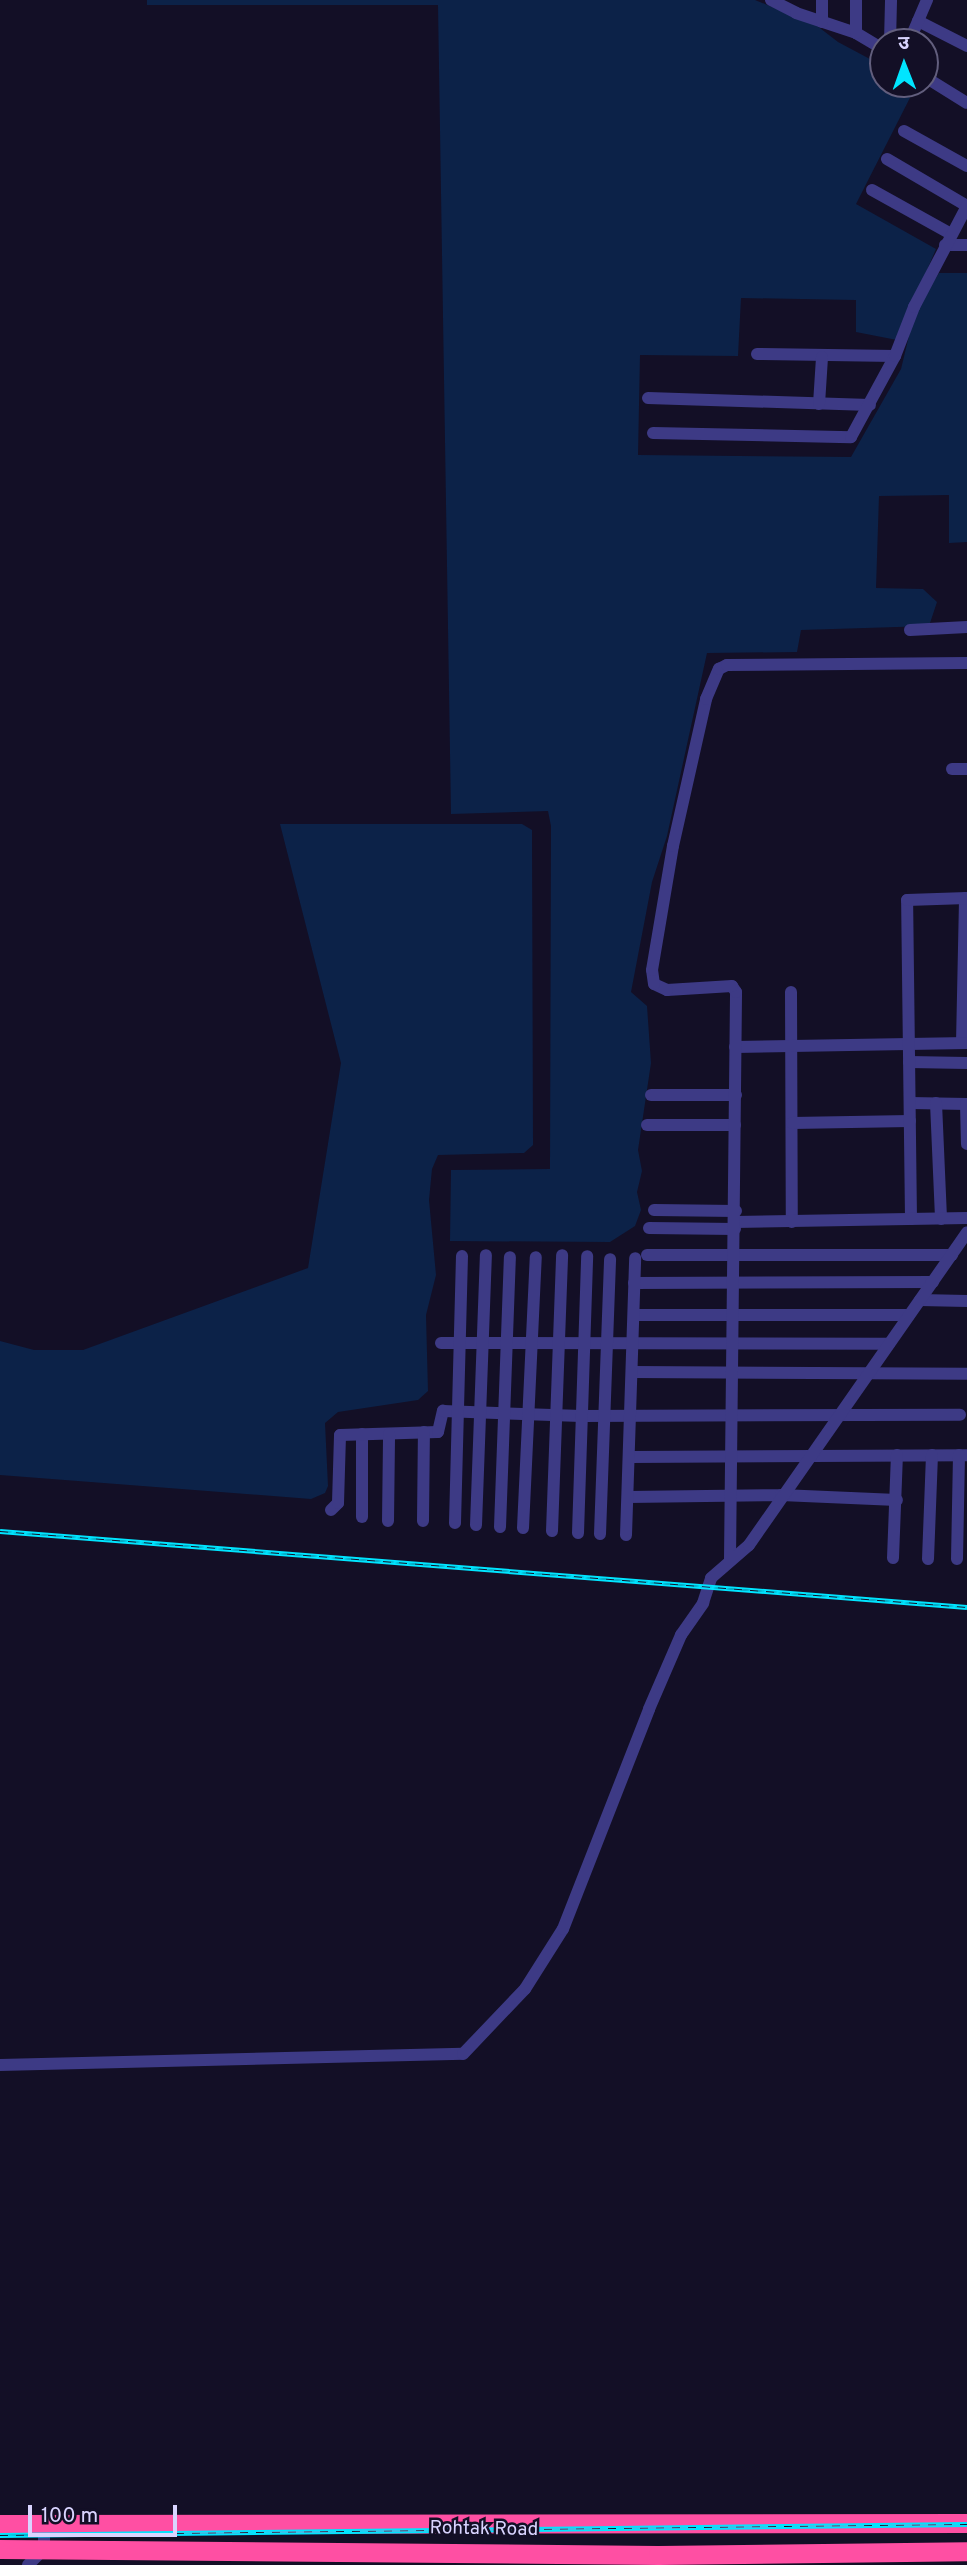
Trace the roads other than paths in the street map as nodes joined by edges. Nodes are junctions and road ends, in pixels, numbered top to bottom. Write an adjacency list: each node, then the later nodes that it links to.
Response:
1 (771, 0): 6 (street)
2 (822, 0): 8 (street)
3 (856, 0): 11 (street)
4 (891, 0): 9 (street)
5 (927, 0): 7 (street)
6 (796, 6): 8 (street)
7 (918, 21): 10 (street); 13 (street)
8 (822, 22): 11 (street)
9 (890, 28)
10 (915, 28)
11 (856, 33): 12 (street)
12 (869, 41)
13 (967, 46)
14 (939, 86): 15 (street)
15 (967, 103)
16 (904, 131): 18 (street)
17 (887, 159): 20 (street)
18 (967, 166)
19 (872, 190): 22 (street)
20 (967, 206): 21 (street)
21 (963, 220): 22 (street)
22 (948, 240): 23 (street); 25 (street)
23 (967, 245)
24 (757, 354): 26 (street)
25 (895, 356): 26 (street); 29 (street)
26 (822, 357): 28 (street)
27 (648, 398): 28 (street)
28 (820, 404): 29 (street)
29 (870, 405): 30 (street)
30 (653, 433)
31 (967, 627): 32 (street)
32 (910, 630)
33 (967, 663): 43 (street)
34 (952, 769): 35 (street)
35 (967, 769)
36 (966, 898): 37 (street); 40 (street)
37 (965, 958): 38 (street)
38 (965, 990): 41 (street)
39 (791, 992): 42 (street)
40 (909, 1042): 41 (street); 42 (street); 44 (street)
41 (965, 1043)
42 (791, 1046): 43 (street); 52 (street)
43 (735, 1047): 47 (street)
44 (909, 1062): 45 (street); 48 (street)
45 (967, 1063)
46 (651, 1095): 47 (street)
47 (736, 1095): 54 (street)
48 (910, 1103): 49 (street); 51 (street)
49 (936, 1103): 50 (street); 59 (street)
50 (967, 1104): 55 (street)
51 (910, 1121): 52 (street); 58 (street)
52 (792, 1123): 61 (street)
53 (647, 1125): 54 (street)
54 (736, 1125): 60 (street)
55 (967, 1144)
56 (654, 1209): 60 (street)
57 (967, 1218): 59 (street)
58 (911, 1219): 59 (street); 61 (street)
59 (941, 1219)
60 (735, 1221): 61 (street); 62 (street); 71 (street)
61 (792, 1222)
62 (649, 1228)
63 (967, 1233): 66 (street)
64 (486, 1255): 83 (street)
65 (562, 1255): 86 (street)
66 (951, 1255): 71 (street); 73 (street)
67 (462, 1256): 82 (street)
68 (510, 1256): 84 (street)
69 (587, 1256): 87 (street)
70 (536, 1257): 85 (street)
71 (735, 1257): 74 (street); 75 (street)
72 (610, 1259): 88 (street)
73 (933, 1282): 75 (street); 76 (street)
74 (634, 1283): 75 (street); 78 (street)
75 (734, 1283): 79 (street)
76 (920, 1300): 77 (street); 80 (street)
77 (967, 1301)
78 (634, 1315): 79 (street); 90 (street)
79 (733, 1315): 80 (street); 91 (street)
80 (909, 1315): 89 (street)
81 (441, 1343): 82 (street)
82 (460, 1343): 83 (street); 96 (street)
83 (484, 1343): 84 (street); 97 (street)
84 (508, 1343): 85 (street); 98 (street)
85 (532, 1343): 86 (street); 99 (street)
86 (559, 1343): 87 (street); 100 (street)
87 (583, 1344): 88 (street); 103 (street)
88 (608, 1344): 90 (street); 104 (street)
89 (888, 1344): 91 (street); 92 (street)
90 (633, 1345): 91 (street); 93 (street)
91 (733, 1346): 94 (street)
92 (869, 1371): 94 (street); 95 (street); 101 (street)
93 (632, 1372): 94 (street); 105 (street)
94 (732, 1373): 106 (street)
95 (967, 1374)
96 (457, 1412): 97 (street); 107 (street); 124 (street)
97 (482, 1413): 98 (street); 125 (street)
98 (506, 1413): 99 (street); 126 (street)
99 (530, 1414): 100 (street); 127 (street)
100 (556, 1415): 103 (street); 129 (street)
101 (838, 1415): 102 (street); 106 (street); 113 (street)
102 (960, 1415)
103 (581, 1416): 104 (street); 130 (street)
104 (606, 1416): 105 (street); 131 (street)
105 (631, 1416): 106 (street); 114 (street)
106 (731, 1416): 115 (street)
107 (424, 1432): 109 (street); 123 (street)
108 (362, 1434): 109 (street); 120 (street); 121 (street)
109 (389, 1434): 122 (street)
110 (897, 1455): 111 (street); 113 (street); 119 (street)
111 (932, 1455): 112 (street); 135 (street)
112 (963, 1455): 128 (street)
113 (808, 1456): 115 (street); 116 (street)
114 (629, 1457): 115 (street); 117 (street)
115 (730, 1457): 118 (street)
116 (781, 1495): 118 (street); 119 (street); 134 (street)
117 (628, 1497): 118 (street); 132 (street)
118 (729, 1497): 134 (street)
119 (897, 1500): 133 (street)
120 (331, 1510)
121 (362, 1517)
122 (388, 1521)
123 (424, 1521)
124 (454, 1523)
125 (476, 1525)
126 (500, 1527)
127 (523, 1528)
128 (962, 1528): 136 (street)
129 (552, 1531)
130 (578, 1533)
131 (600, 1534)
132 (626, 1535)
133 (892, 1558)
134 (730, 1559): 137 (street)
135 (929, 1559)
136 (957, 1559)
137 (0, 2065)
138 (967, 2523): 140 (highway, Rohtak Road)
139 (0, 2524): 140 (highway, Rohtak Road)
140 (44, 2524): 142 (street)
141 (0, 2549): 142 (highway, Rohtak Road)
142 (44, 2549): 144 (highway, Rohtak Road); 150 (street)
143 (967, 2551): 145 (highway, Rohtak Road)
144 (162, 2557): 146 (highway, Rohtak Road)
145 (920, 2558): 149 (highway, Rohtak Road)
146 (415, 2559): 147 (highway, Rohtak Road)
147 (548, 2559): 148 (highway, Rohtak Road)
148 (748, 2559): 149 (highway, Rohtak Road)
149 (825, 2559)
150 (28, 2565)

